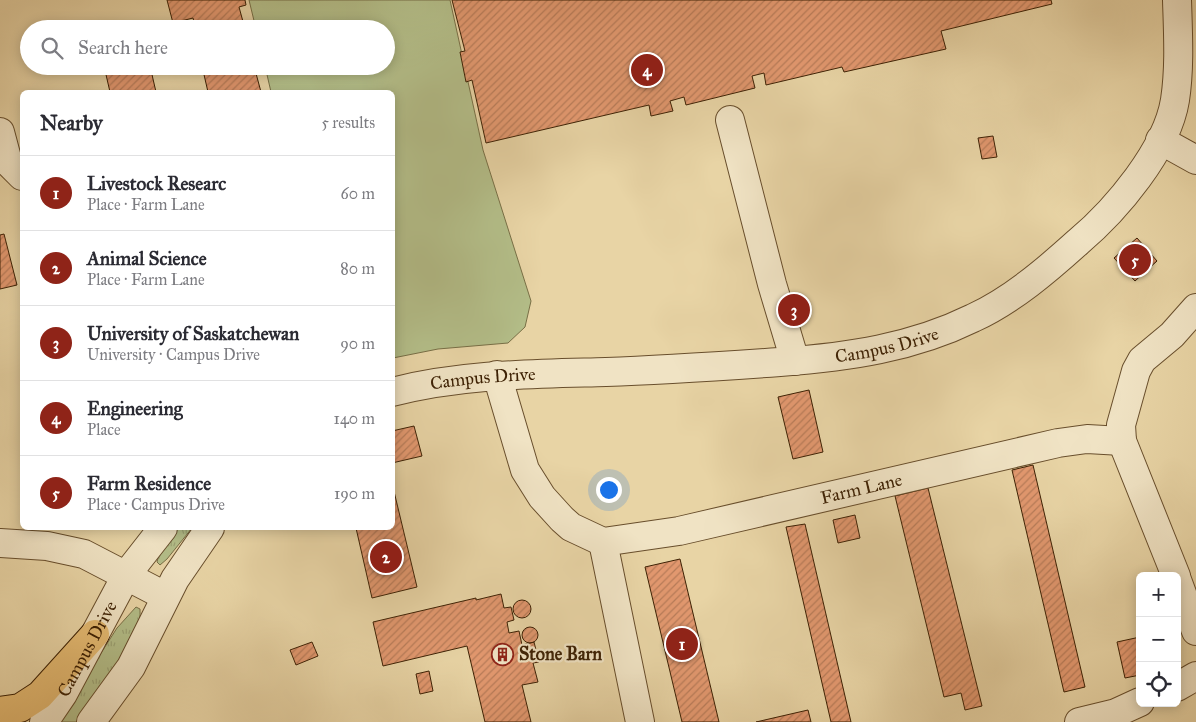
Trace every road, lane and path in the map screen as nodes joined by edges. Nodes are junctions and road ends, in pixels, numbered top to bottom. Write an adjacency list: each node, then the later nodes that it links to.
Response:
1 (1177, 0): 2 (street, Campus Drive)
2 (1186, 108): 5 (street, Campus Drive)
3 (730, 120): 9 (street)
4 (0, 132): 7 (street)
5 (1160, 140): 6 (street); 9 (street, Campus Drive)
6 (1196, 160)
7 (20, 174)
8 (1196, 308): 12 (street)
9 (795, 361): 10 (street, Campus Drive)
10 (497, 375): 11 (street, Campus Drive); 15 (street)
11 (395, 391)
12 (1122, 441): 15 (street, Farm Lane); 17 (street)
13 (161, 530): 18 (street, Campus Drive)
14 (208, 530): 20 (street)
15 (602, 542): 29 (street)
16 (0, 543): 18 (street)
17 (1174, 572)
18 (127, 574): 20 (street); 22 (street, Campus Drive)
19 (1181, 591): 21 (street)
20 (165, 596): 28 (street)
21 (1196, 631)
22 (95, 634): 26 (main road); 27 (street, Campus Drive)
23 (1196, 676): 24 (street)
24 (1181, 685)
25 (1136, 704): 30 (street)
26 (0, 711)
27 (44, 722)
28 (91, 722)
29 (640, 722)
30 (1079, 722)

